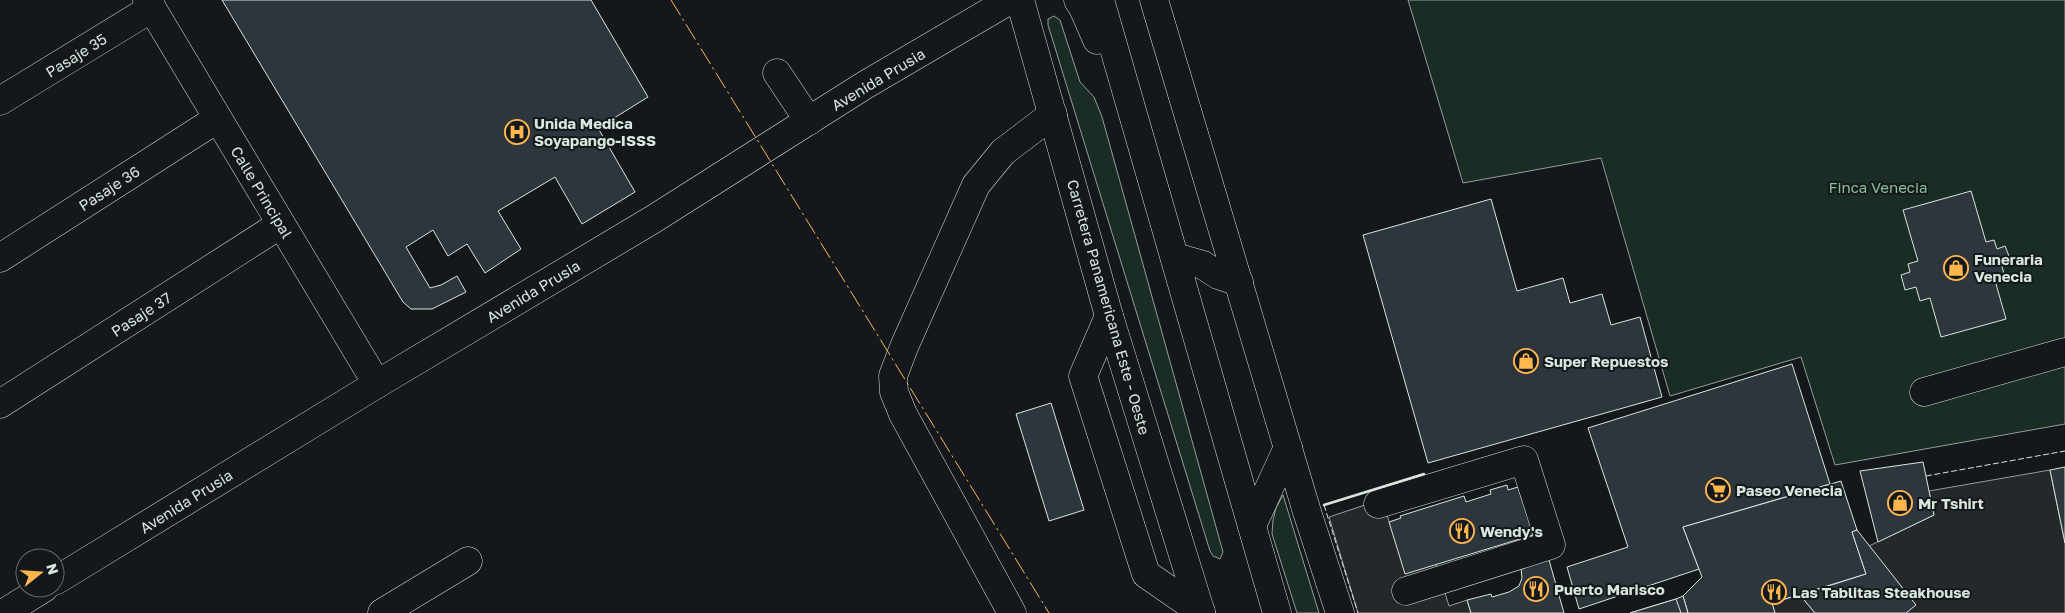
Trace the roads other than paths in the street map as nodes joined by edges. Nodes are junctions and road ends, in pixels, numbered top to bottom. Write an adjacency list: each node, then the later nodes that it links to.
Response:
1 (1010, 0): 11 (main road, Avenida Prusia)
2 (1020, 0): 9 (main road, Carretera Panamericana Este - Oeste)
3 (1078, 0): 13 (main road)
4 (1100, 0): 13 (main road)
5 (1154, 0): 15 (main road)
6 (150, 4): 8 (main road, Pasaje 35); 10 (main road, Calle Principal)
7 (777, 73): 11 (main road)
8 (0, 101)
9 (1053, 114): 16 (main road, Carretera Panamericana Este - Oeste); 32 (main road)
10 (218, 119): 12 (main road, Calle Principal); 14 (main road, Pasaje 36)
11 (809, 121): 18 (main road, Avenida Prusia)
12 (281, 224): 18 (main road, Calle Principal); 20 (main road, Pasaje 37)
13 (1175, 257): 15 (main road); 23 (main road)
14 (0, 258)
15 (1239, 282): 21 (main road)
16 (1109, 316): 28 (main road, Carretera Panamericana Este - Oeste); 28 (main road)
17 (2065, 352): 19 (main road)
18 (377, 384): 25 (main road, Avenida Prusia)
19 (1924, 392)
20 (0, 404)
21 (1288, 447): 23 (main road); 29 (main road)
22 (1378, 504): 26 (main road)
23 (1252, 526): 33 (main road)
24 (468, 561): 31 (main road)
25 (65, 575)
26 (1406, 591)
27 (28, 598): 30 (main road)
28 (1201, 612)
29 (1340, 612)
30 (4, 613)
31 (382, 613)
32 (1012, 613)
33 (1277, 613)

